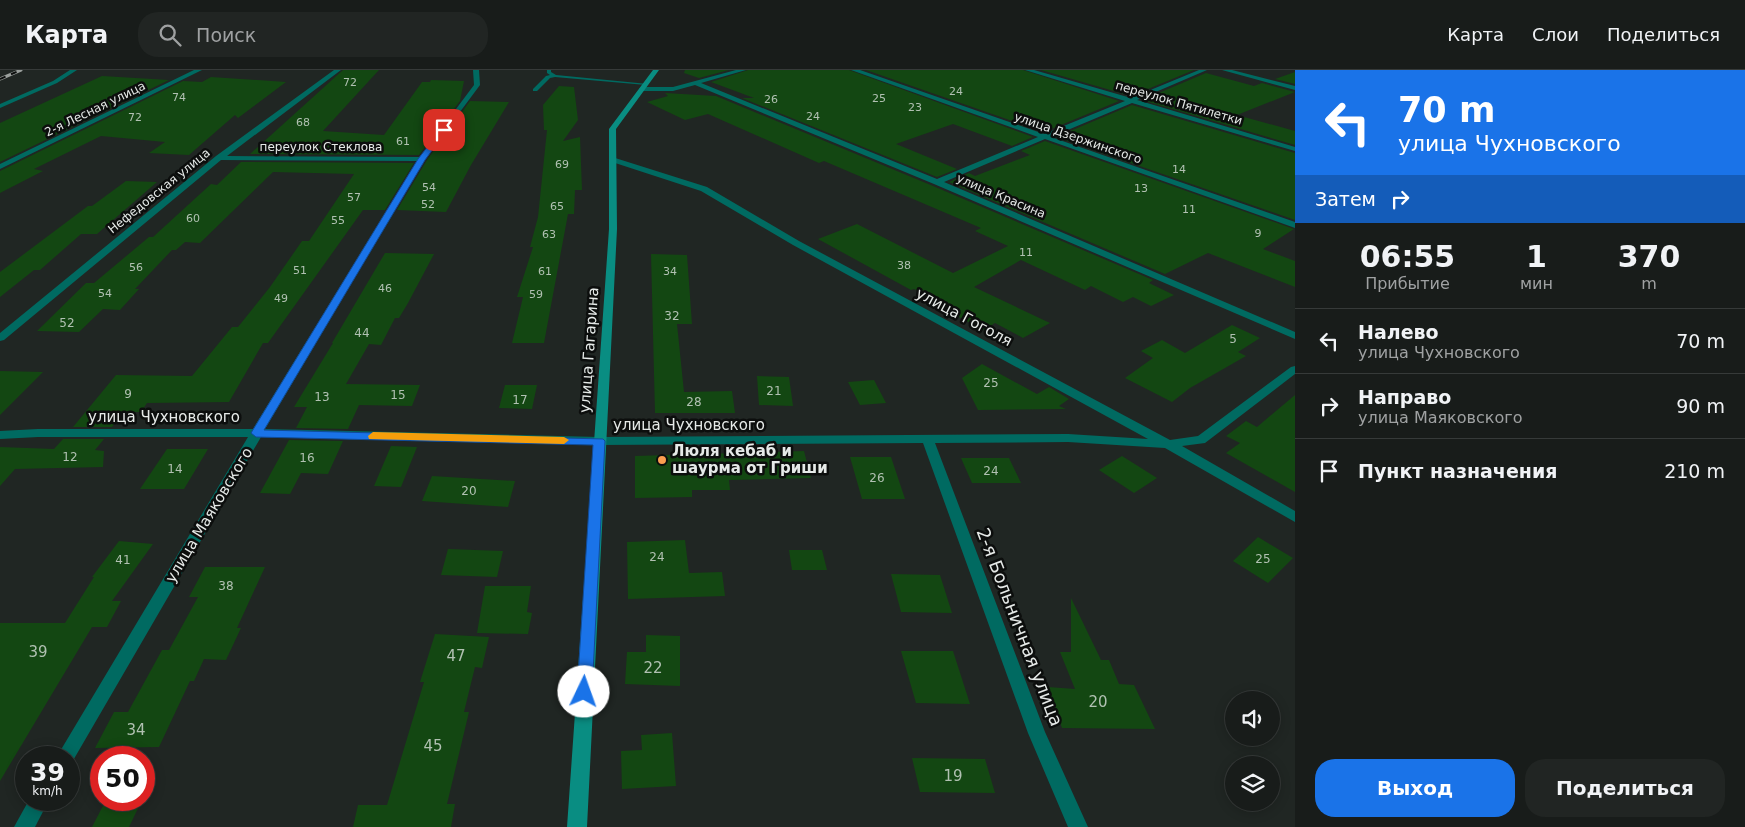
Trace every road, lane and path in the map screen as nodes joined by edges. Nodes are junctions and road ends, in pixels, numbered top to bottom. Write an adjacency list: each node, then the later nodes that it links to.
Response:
1 (74, 70): 18 (street)
2 (199, 70): 24 (street, 2-я Лесная улица)
3 (338, 70): 21 (street, Нефедовская улица)
4 (476, 70): 22 (street, улица Маяковского)
5 (549, 70): 12 (lane)
6 (656, 70): 14 (main road, улица Гагарина)
7 (743, 70): 13 (street)
8 (854, 70): 19 (street, улица Дзержинского)
9 (1028, 70): 17 (street, переулок Пятилетки)
10 (1204, 70): 17 (street)
11 (1225, 70): 15 (street)
12 (555, 76): 14 (lane); 16 (lane)
13 (695, 83): 14 (street); 25 (street, улица Красина)
14 (644, 87): 23 (main road, улица Гагарина)
15 (1295, 88)
16 (535, 90)
17 (1132, 101): 19 (street); 20 (street, переулок Пятилетки)
18 (0, 106)
19 (1043, 138): 25 (street); 26 (street, улица Дзержинского)
20 (1295, 149)
21 (219, 158): 22 (street, переулок Стеклова); 28 (street, Нефедовская улица)
22 (422, 159): 30 (street, улица Маяковского)
23 (612, 159): 33 (main road, улица Гагарина); 34 (street, улица Гоголя)
24 (0, 166)
25 (937, 182): 27 (street, улица Красина)
26 (1295, 225)
27 (1295, 336)
28 (0, 338)
29 (1295, 369): 34 (street, улица Чухновского)
30 (256, 433): 31 (street, улица Чухновского); 33 (street, улица Чухновского); 36 (street, улица Маяковского)
31 (0, 435)
32 (928, 440): 33 (street, улица Чухновского); 34 (street, улица Чухновского); 40 (street, 2-я Больничная улица)
33 (599, 441): 39 (main road, улица Гагарина)
34 (1168, 444): 35 (street, улица Гоголя)
35 (1295, 517)
36 (72, 746)
37 (33, 811): 38 (street)
38 (24, 827)
39 (577, 827)
40 (1078, 827)

